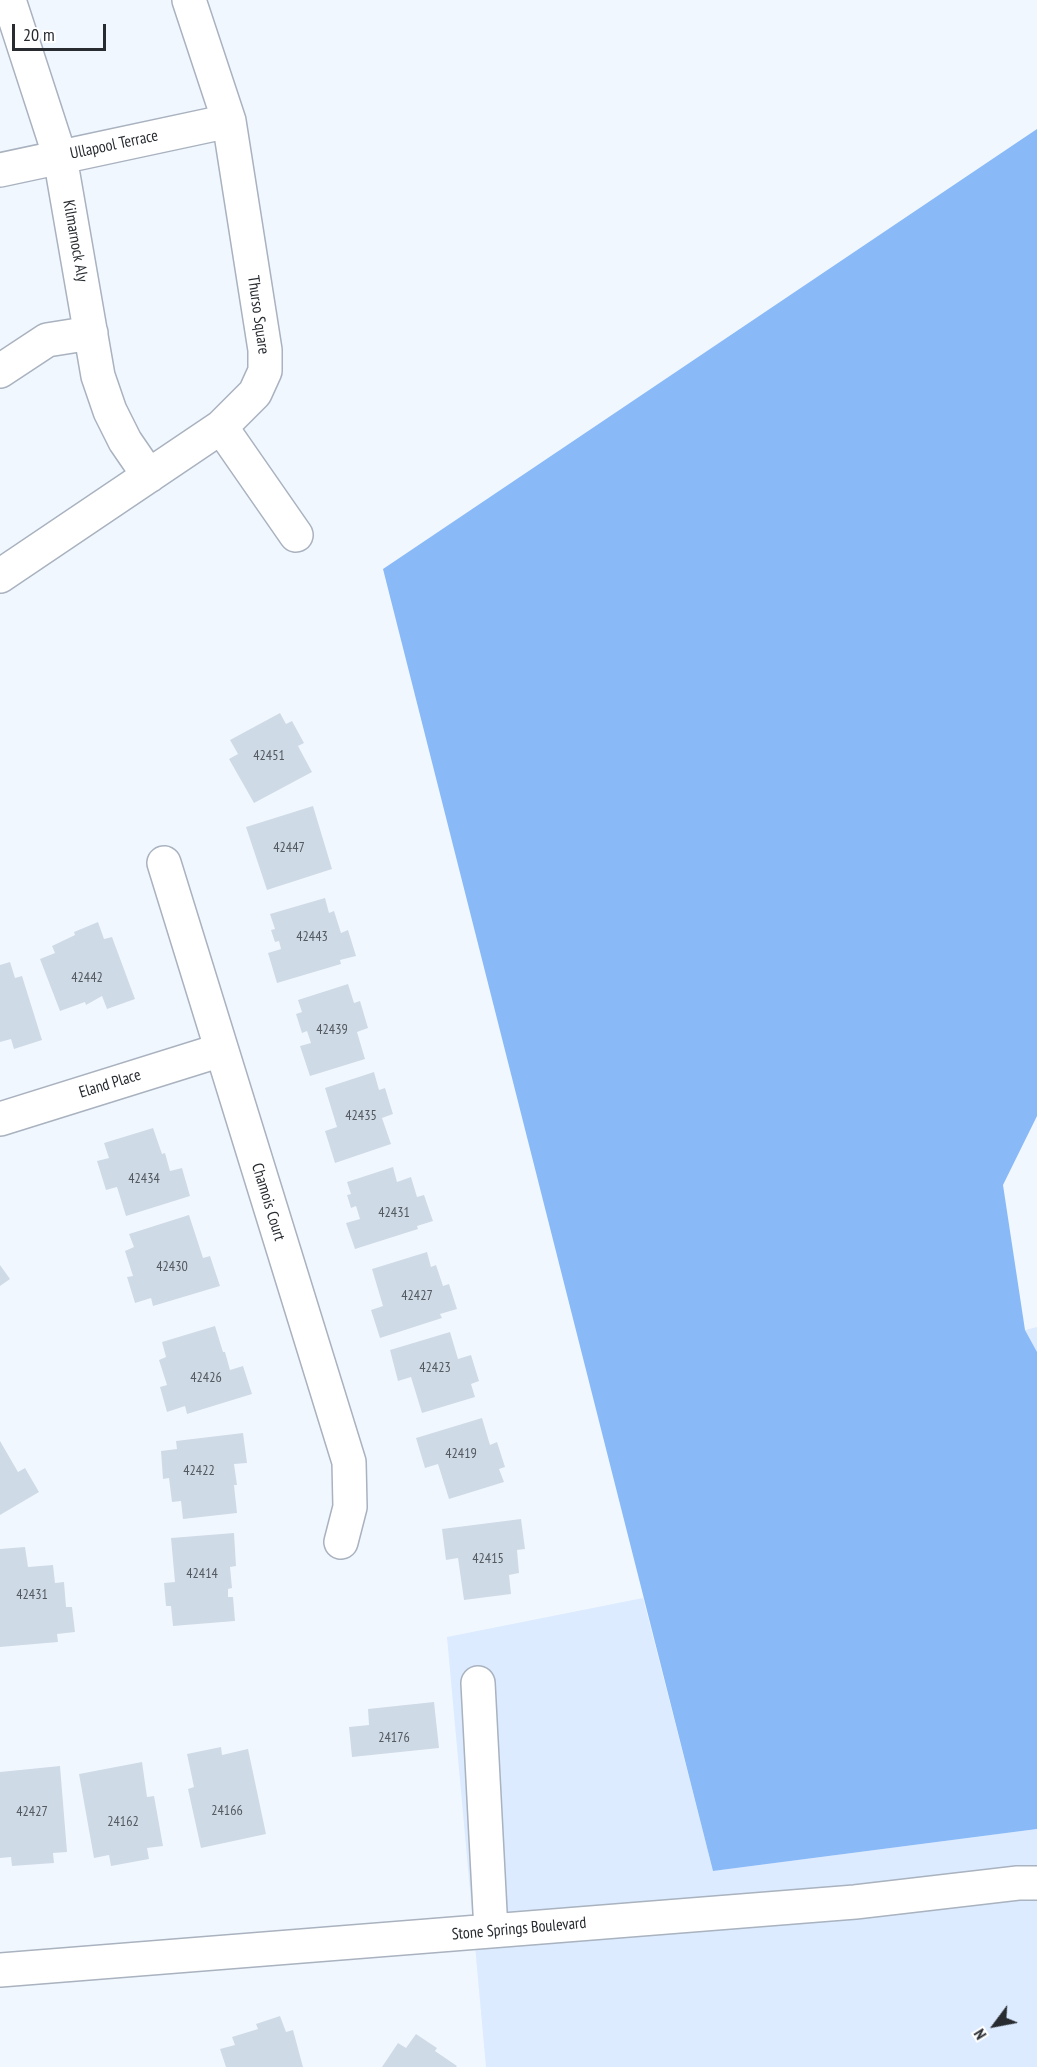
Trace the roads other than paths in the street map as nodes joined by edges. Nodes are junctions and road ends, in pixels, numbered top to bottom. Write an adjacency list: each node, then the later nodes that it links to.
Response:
1 (9, 0): 4 (street, Kilmarnock Aly)
2 (189, 0): 3 (street, Thurso Square)
3 (229, 121): 4 (street, Ullapool Terrace); 8 (street, Thurso Square)
4 (60, 157): 5 (street, Ullapool Terrace); 6 (street, Kilmarnock Aly)
5 (0, 170)
6 (91, 333): 7 (street); 9 (street, Kilmarnock Aly)
7 (0, 371)
8 (221, 427): 9 (street, Thurso Square); 10 (street)
9 (149, 476): 11 (street, Thurso Square)
10 (296, 536)
11 (0, 576)
12 (164, 864): 13 (street, Chamois Court)
13 (221, 1050): 14 (street, Eland Place); 15 (street, Chamois Court)
14 (0, 1119)
15 (341, 1542)
16 (478, 1683): 18 (street)
17 (1037, 1883): 18 (street, Stone Springs Boulevard)
18 (491, 1931): 19 (street, Stone Springs Boulevard)
19 (0, 1970)

